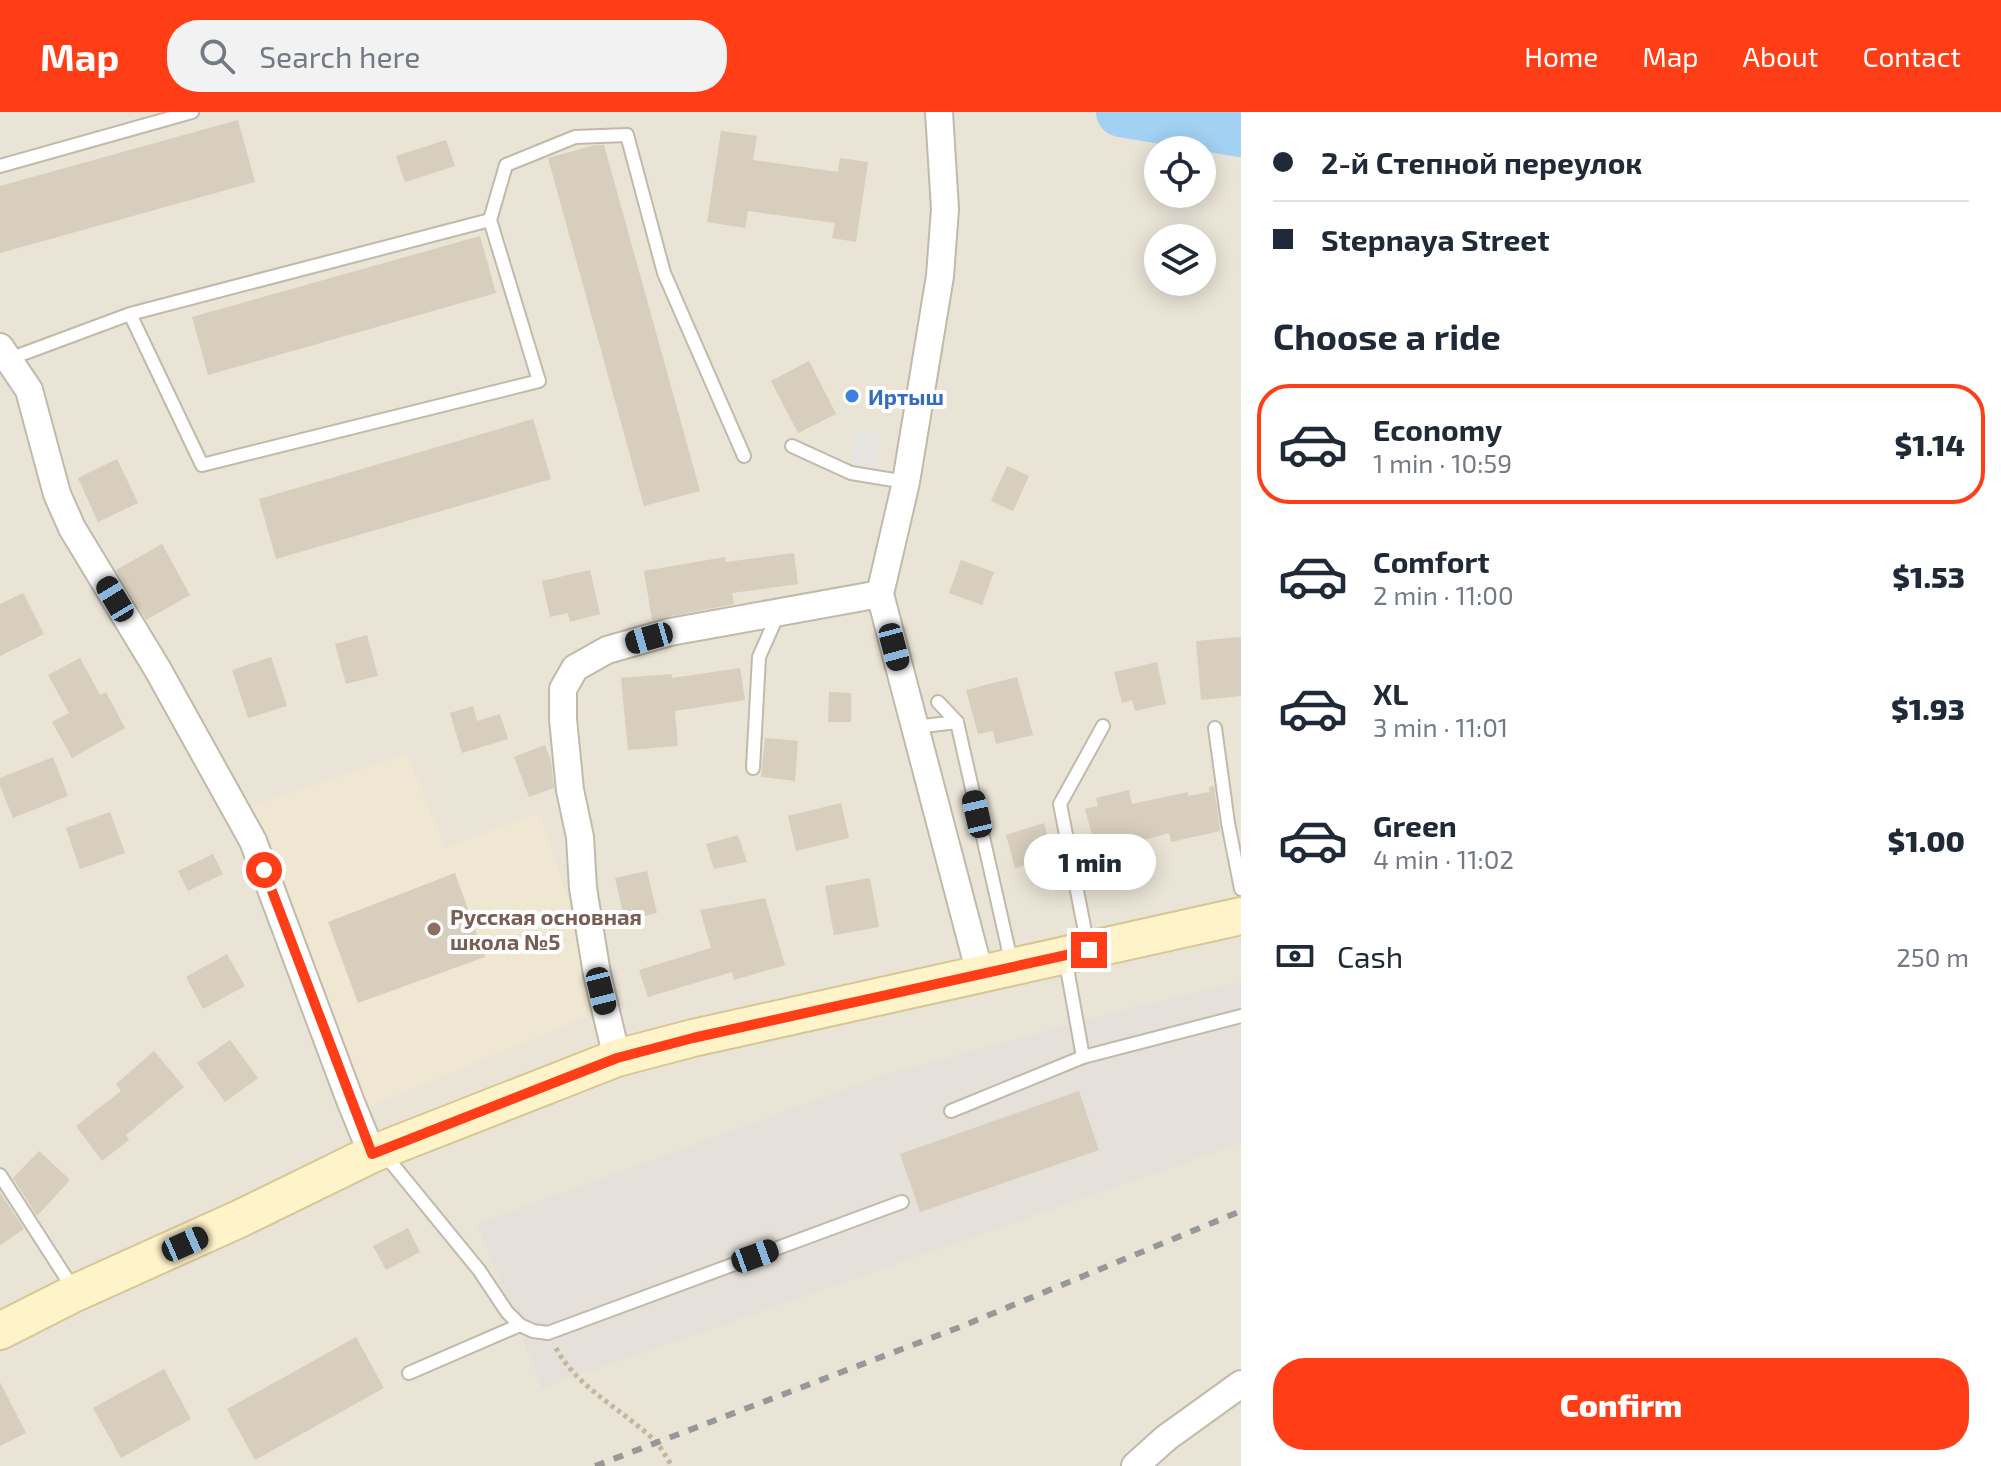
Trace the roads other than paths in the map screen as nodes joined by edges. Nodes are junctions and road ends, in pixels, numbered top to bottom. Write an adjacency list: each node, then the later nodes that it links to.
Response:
1 (192, 112): 3 (lane)
2 (939, 112): 9 (street)
3 (0, 166)
4 (490, 220): 5 (lane); 5 (lane); 8 (lane)
5 (130, 314): 6 (lane)
6 (5, 353): 26 (street)
7 (792, 446): 9 (lane)
8 (744, 456)
9 (906, 482): 10 (street)
10 (880, 594): 11 (street); 15 (street)
11 (778, 614): 17 (lane); 24 (street)
12 (938, 702): 13 (lane)
13 (957, 722): 15 (lane); 21 (lane)
14 (1103, 726): 20 (lane)
15 (915, 727): 21 (street)
16 (1215, 728): 18 (lane)
17 (753, 768)
18 (1241, 889)
19 (1241, 916): 20 (main road)
20 (1076, 952): 21 (main road); 23 (lane)
21 (996, 970): 24 (main road)
22 (1241, 1016): 23 (lane)
23 (1083, 1057): 25 (lane)
24 (617, 1058): 26 (main road)
25 (951, 1111)
26 (376, 1152): 29 (main road); 30 (lane)
27 (0, 1175): 29 (lane)
28 (902, 1202): 30 (lane)
29 (75, 1293): 31 (main road)
30 (520, 1325): 32 (lane)
31 (0, 1331)
32 (409, 1373)
33 (1241, 1384): 34 (street)
34 (1135, 1466)

